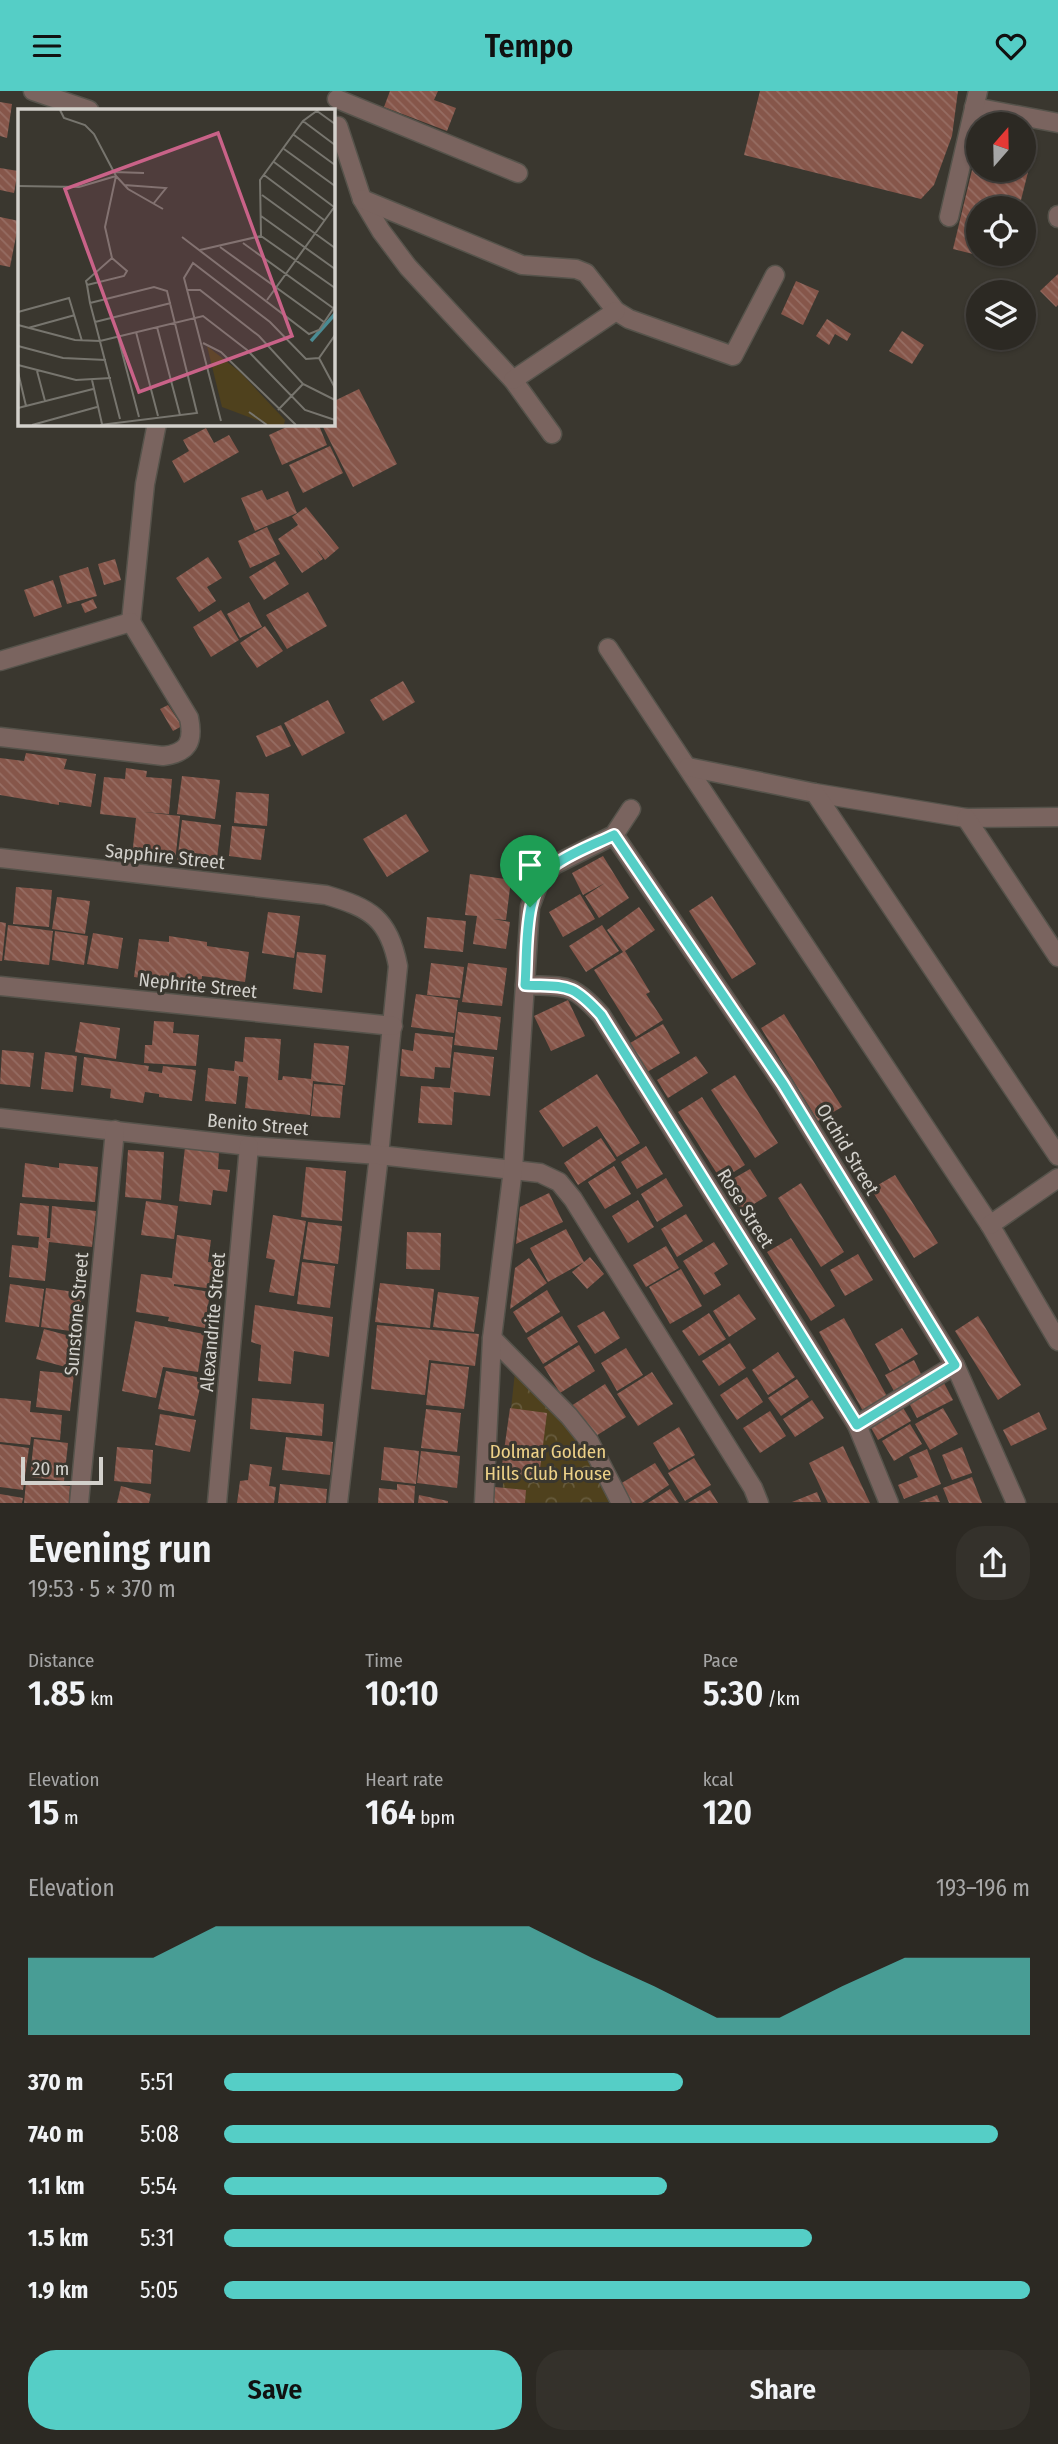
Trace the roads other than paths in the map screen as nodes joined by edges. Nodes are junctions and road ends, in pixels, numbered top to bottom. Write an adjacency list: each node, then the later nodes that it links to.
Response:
1 (33, 91): 4 (street)
2 (336, 95): 6 (street); 7 (street)
3 (976, 99): 5 (street); 9 (street)
4 (86, 109)
5 (1058, 124)
6 (334, 131): 8 (street)
7 (518, 173)
8 (362, 199): 11 (street); 12 (street)
9 (948, 217)
10 (775, 275): 11 (street)
11 (616, 310): 12 (street)
12 (513, 380): 14 (street)
13 (157, 425): 15 (street)
14 (552, 434)
15 (131, 622): 17 (street); 18 (street)
16 (608, 648): 19 (street)
17 (0, 661)
18 (0, 737)
19 (688, 767): 20 (street); 37 (street)
20 (815, 793): 23 (street); 34 (street)
21 (631, 809): 24 (street)
22 (1058, 817): 23 (street)
23 (966, 818): 26 (street)
24 (614, 835): 27 (street); 40 (street, Orchid Street)
25 (0, 858): 29 (street, Sapphire Street)
26 (1058, 957)
27 (525, 985): 35 (street); 41 (street, Rose Street)
28 (0, 986): 29 (street, Nephrite Street)
29 (393, 1026): 33 (street, Sapphire Street)
30 (0, 1118): 31 (street, Benito Street)
31 (114, 1130): 32 (street, Benito Street); 42 (street, Sunstone Street)
32 (249, 1146): 33 (street, Benito Street); 43 (street, Alexandrite Street)
33 (379, 1155): 35 (street, Benito Street); 44 (street, Sapphire Street)
34 (1058, 1156)
35 (513, 1170): 38 (street); 47 (street, Benito Street)
36 (1058, 1178): 37 (street)
37 (990, 1225): 39 (street)
38 (492, 1338): 45 (street); 46 (street)
39 (1058, 1341)
40 (955, 1365): 41 (street); 49 (street, Orchid Street)
41 (857, 1425): 48 (street, Rose Street)
42 (79, 1503)
43 (217, 1503)
44 (338, 1503)
45 (484, 1503)
46 (621, 1503)
47 (759, 1503)
48 (890, 1503)
49 (1016, 1503)

